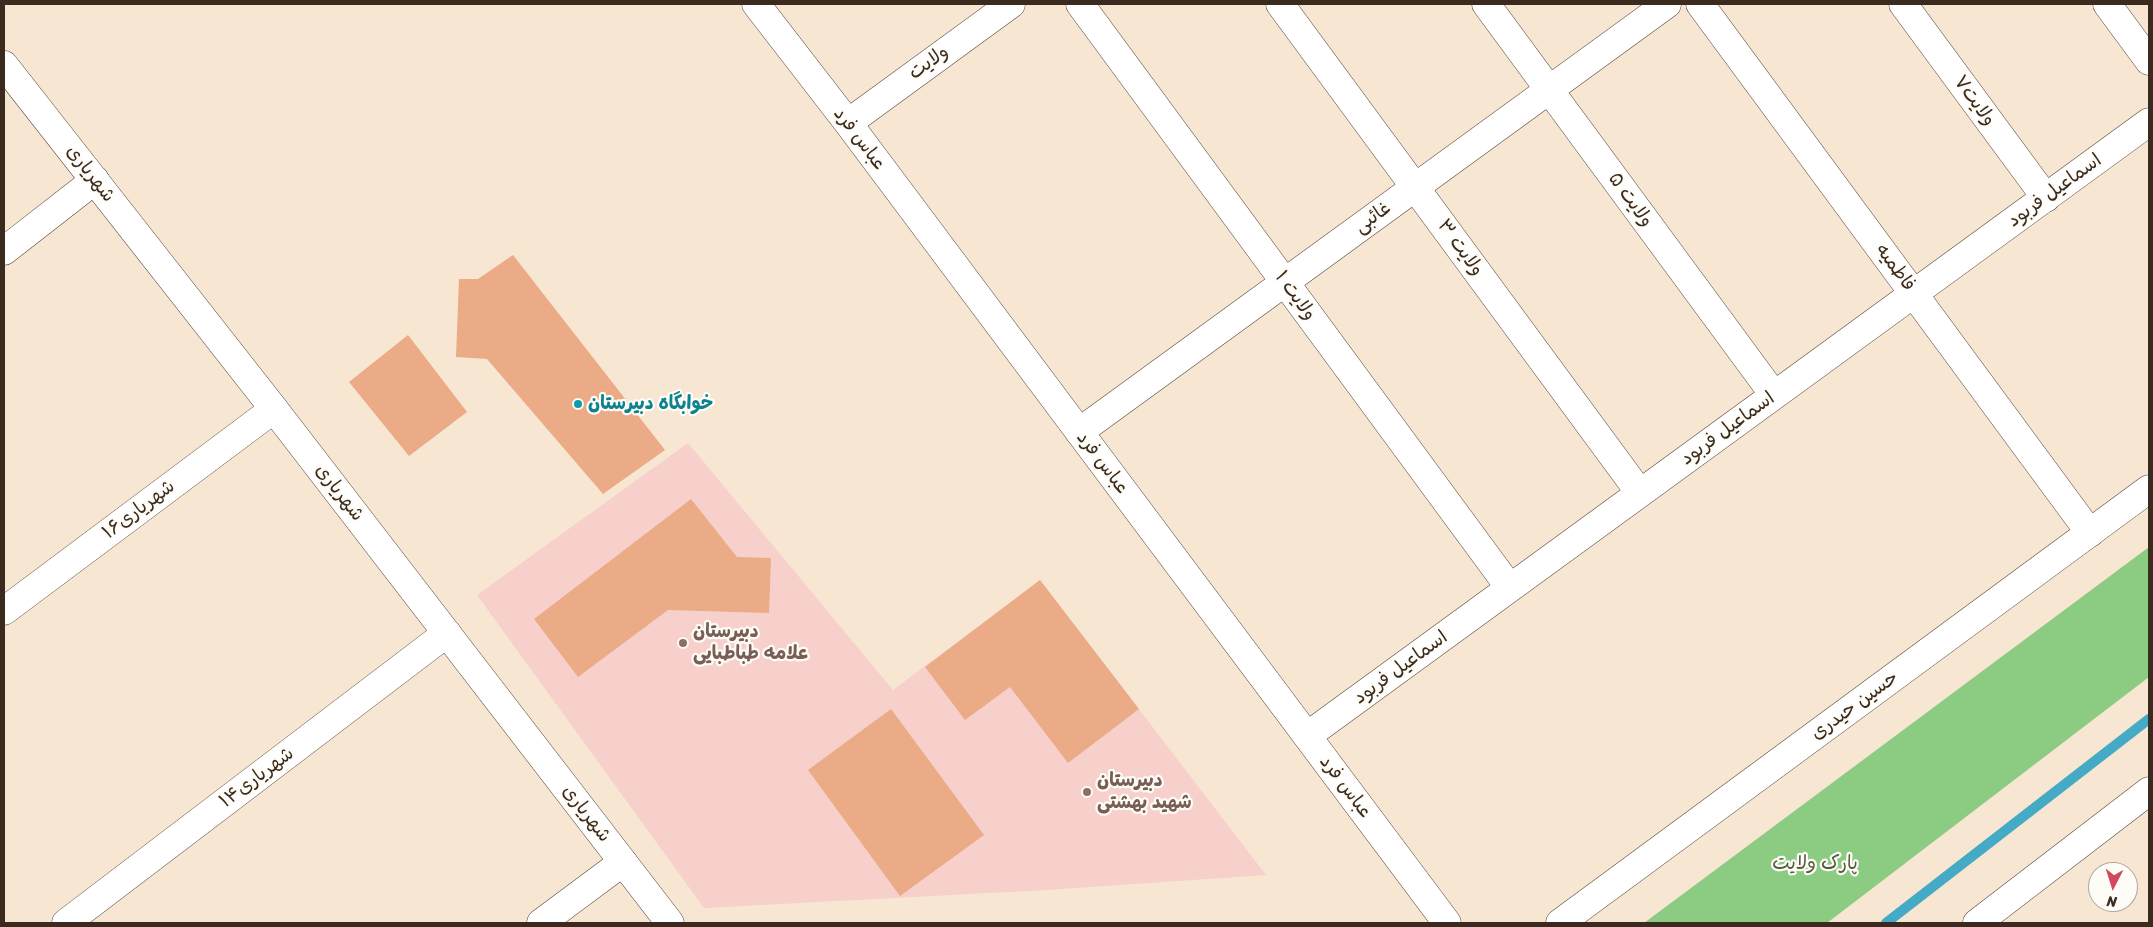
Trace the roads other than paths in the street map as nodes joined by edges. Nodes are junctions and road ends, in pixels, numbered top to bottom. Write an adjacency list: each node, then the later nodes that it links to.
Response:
1 (756, 4): 14 (street, عباس فرد)
2 (1011, 4): 14 (street, ولایت)
3 (1080, 4): 19 (street, ولایت ۱)
4 (1280, 4): 16 (street, ولایت ۳)
5 (1486, 4): 12 (street, ولایت ۵)
6 (1666, 4): 12 (street, غائبی)
7 (1700, 4): 20 (street, فاطمیه)
8 (1903, 4): 17 (street, ولایت۷)
9 (2107, 4): 10 (street)
10 (2149, 61)
11 (4, 65): 15 (street, شهریاری)
12 (1549, 90): 16 (street, غائبی); 21 (street, ولایت ۵)
13 (2149, 122): 17 (street, اسماعیل فربود)
14 (848, 123): 23 (street, عباس فرد)
15 (95, 180): 18 (street); 22 (street, شهریاری)
16 (1415, 187): 19 (street, غائبی); 25 (street, ولایت ۳)
17 (2046, 198): 20 (street, اسماعیل فربود)
18 (4, 251)
19 (1285, 282): 23 (street, غائبی); 27 (street, ولایت ۱)
20 (1913, 294): 21 (street, اسماعیل فربود); 26 (street, فاطمیه)
21 (1774, 395): 25 (street, اسماعیل فربود)
22 (274, 409): 28 (street, شهریاری۱۶); 29 (street, شهریاری)
23 (1079, 432): 30 (street, عباس فرد)
24 (2149, 489): 26 (street, حسین حیدری)
25 (1640, 493): 27 (street, اسماعیل فربود)
26 (2090, 533): 37 (street, حسین حیدری)
27 (1510, 588): 30 (street, اسماعیل فربود)
28 (4, 611)
29 (447, 633): 32 (street, شهریاری); 33 (street, شهریاری۱۴)
30 (1307, 736): 36 (street, عباس فرد)
31 (2149, 791): 38 (street)
32 (623, 862): 34 (street); 35 (street, شهریاری)
33 (66, 923)
34 (541, 923)
35 (670, 923)
36 (1447, 923)
37 (1560, 923)
38 (1977, 923)

